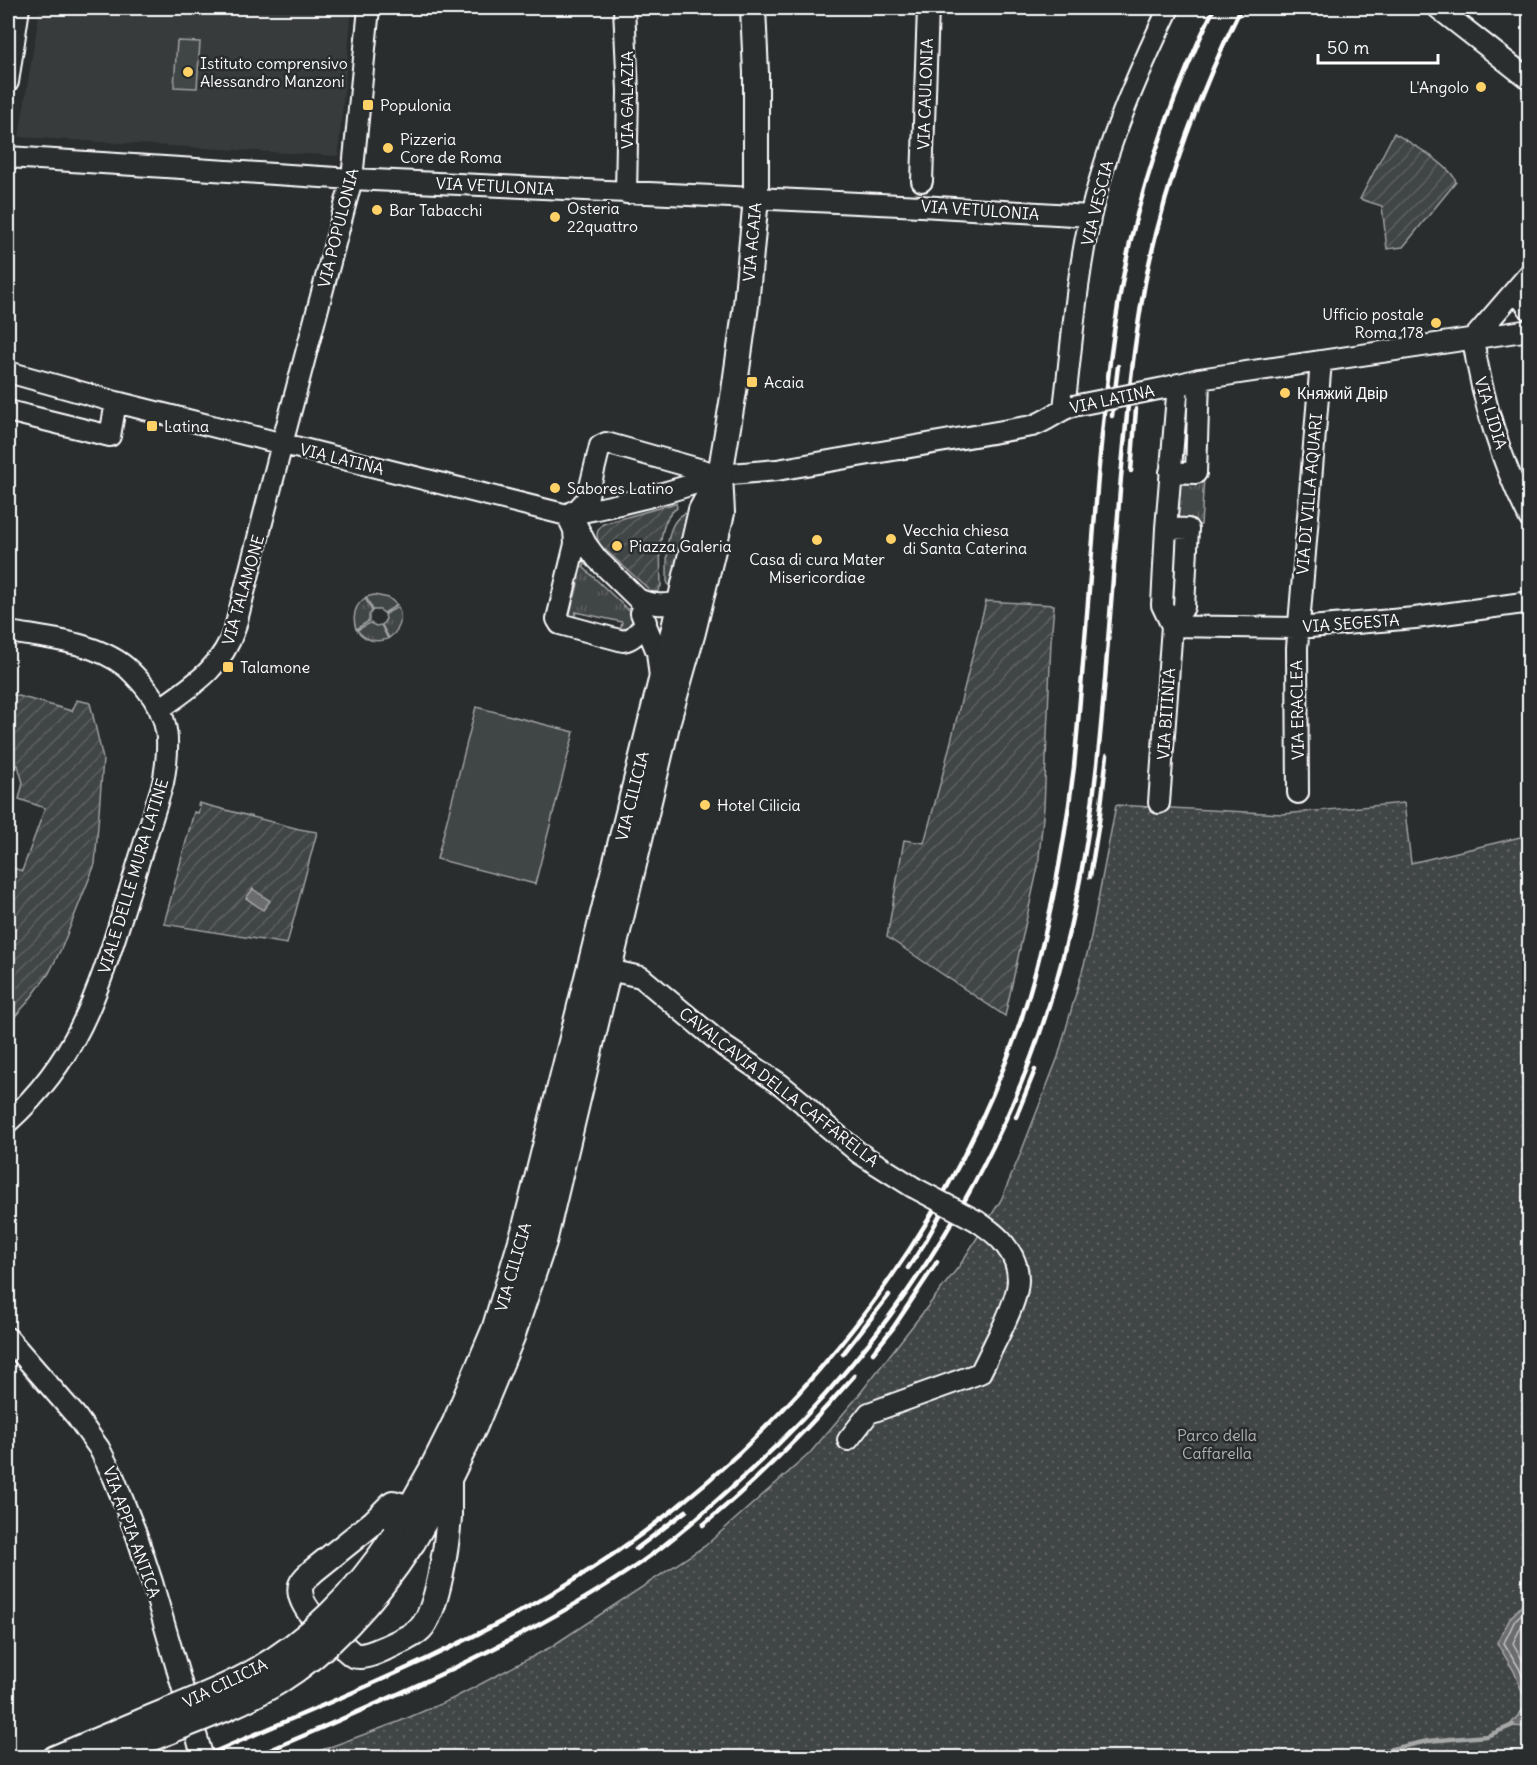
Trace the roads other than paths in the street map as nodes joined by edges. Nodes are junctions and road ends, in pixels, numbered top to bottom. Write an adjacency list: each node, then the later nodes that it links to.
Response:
1 (19, 8): 9 (street)
2 (369, 8): 11 (street, VIA POPULONIA)
3 (624, 8): 13 (street, VIA GALAZIA)
4 (753, 8): 14 (main road, VIA ACAIA)
5 (928, 8): 12 (street, VIA CAULONIA)
6 (1169, 8): 15 (street, VIA VESCIA)
7 (1438, 8): 8 (street)
8 (1530, 80)
9 (8, 82)
10 (8, 157): 11 (street, VIA VETULONIA)
11 (352, 179): 13 (street, VIA VETULONIA); 28 (street, VIA POPULONIA)
12 (922, 181)
13 (626, 193): 14 (street, VIA VETULONIA)
14 (756, 198): 15 (street, VIA VETULONIA); 30 (main road, VIA ACAIA)
15 (1090, 216): 26 (street, VIA VESCIA)
16 (1530, 273): 17 (street)
17 (1516, 291): 18 (street); 20 (street)
18 (1530, 310)
19 (1530, 330): 20 (street, VIA LATINA)
20 (1473, 339): 21 (street, VIA LATINA); 32 (street, VIA LIDIA)
21 (1321, 361): 23 (street, VIA LATINA); 38 (street, VIA DI VILLA AQUARI)
22 (8, 372): 25 (street, VIA LATINA)
23 (1199, 379): 24 (street, VIA LATINA); 29 (street)
24 (1171, 386): 26 (street, VIA LATINA, bridge); 29 (street, VIA BITINIA)
25 (117, 402): 27 (street); 28 (street, VIA LATINA)
26 (1069, 407): 30 (street, VIA LATINA)
27 (8, 411)
28 (282, 444): 31 (street, VIA LATINA); 41 (street, VIA TALAMONE)
29 (1170, 472): 37 (street, VIA BITINIA)
30 (720, 475): 31 (street); 31 (street); 34 (main road)
31 (567, 515): 33 (street); 36 (street)
32 (1530, 519)
33 (630, 592): 34 (street); 36 (street)
34 (689, 595): 40 (main road, VIA CILICIA); 44 (main road, VIA CILICIA)
35 (1530, 602): 38 (street, VIA SEGESTA)
36 (646, 622): 40 (street)
37 (1172, 626): 38 (street, VIA SEGESTA); 43 (street, VIA BITINIA)
38 (1298, 628): 42 (street, VIA ERACLEA)
39 (8, 632): 41 (street, VIALE DELLE MURA LATINE)
40 (660, 680): 49 (main road, VIA CILICIA)
41 (160, 709): 45 (street, VIALE DELLE MURA LATINE)
42 (1298, 793)
43 (1160, 802)
44 (609, 970): 47 (street, CAVALCAVIA DELLA CAFFARELLA, bridge); 48 (main road, VIA CILICIA)
45 (8, 1122)
46 (8, 1338): 52 (street, VIA APPIA ANTICA)
47 (848, 1440)
48 (449, 1479): 49 (main road); 50 (main road, VIA CILICIA)
49 (410, 1508): 50 (main road, VIA CILICIA)
50 (404, 1538): 51 (main road, VIA CILICIA, bridge)
51 (151, 1728): 53 (main road, VIA CILICIA); 54 (main road, VIA CILICIA)
52 (202, 1755)
53 (55, 1758)
54 (106, 1758)

